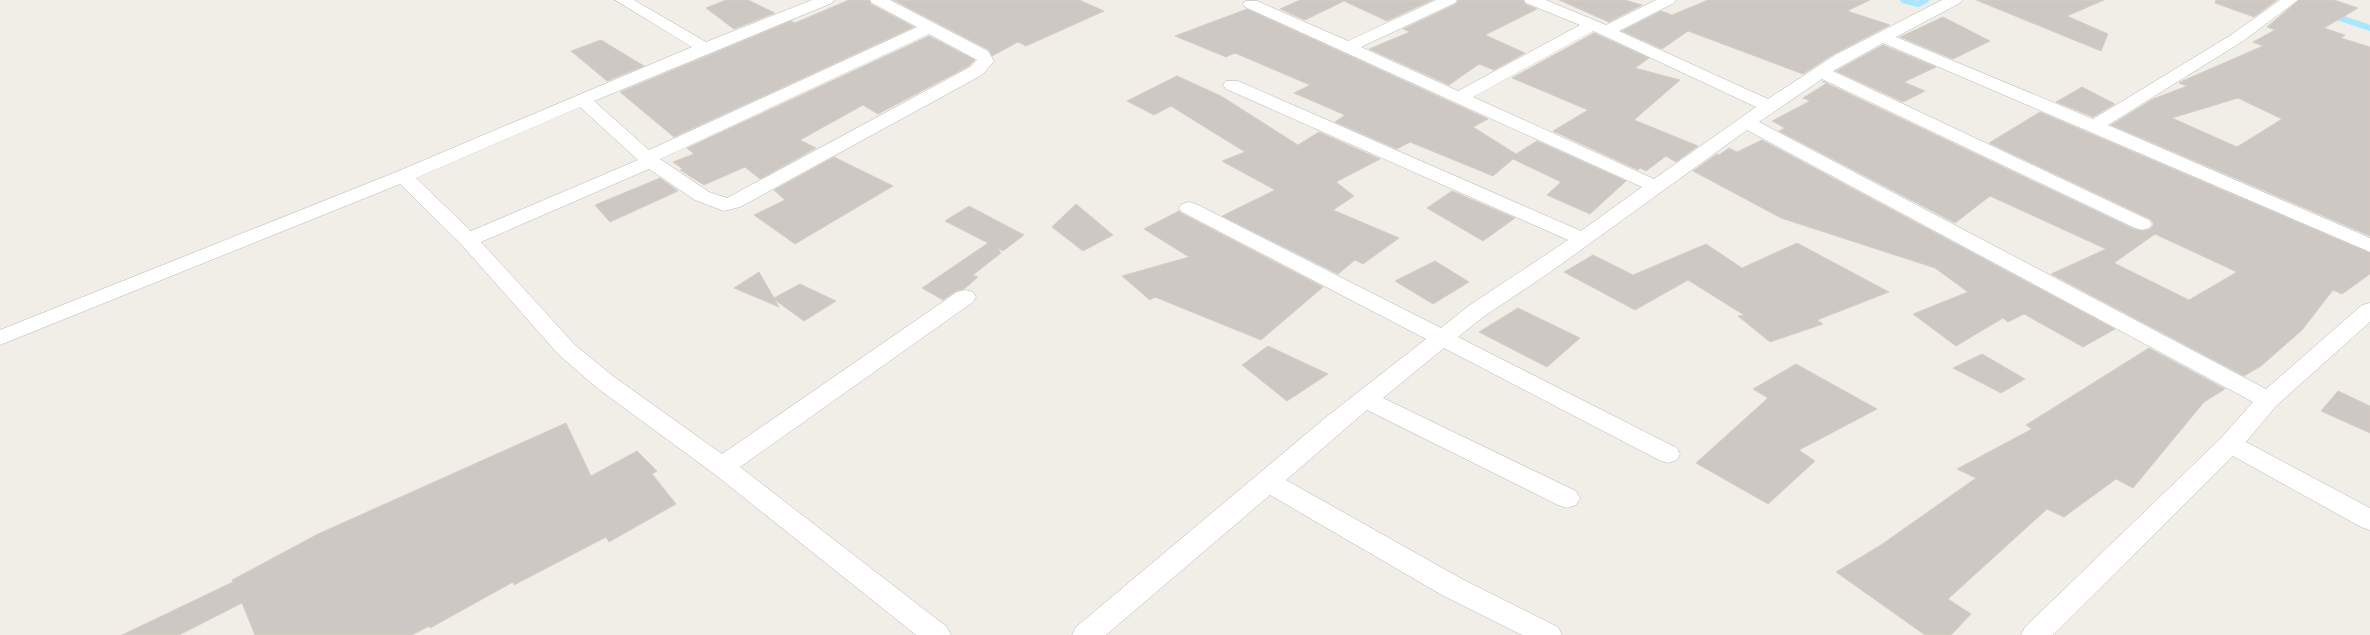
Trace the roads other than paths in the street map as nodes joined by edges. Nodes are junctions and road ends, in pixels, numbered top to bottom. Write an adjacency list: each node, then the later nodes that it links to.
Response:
1 (623, 0): 14 (street)
2 (826, 0): 14 (street)
3 (878, 0): 10 (street)
4 (1260, 0): 13 (street)
5 (1449, 0): 13 (street)
6 (1532, 0): 11 (street)
7 (1668, 0): 11 (street)
8 (1954, 0): 12 (street)
9 (2290, 0): 21 (street)
10 (928, 28): 22 (street); 22 (street)
11 (1599, 28): 17 (street); 19 (street)
12 (1882, 37): 15 (street); 21 (street)
13 (1349, 47): 17 (street)
14 (705, 48): 18 (street)
15 (1821, 72): 19 (street); 26 (street)
16 (1232, 85): 27 (street)
17 (1460, 97): 24 (street)
18 (583, 101): 22 (street); 23 (street)
19 (1769, 106): 20 (street)
20 (1747, 123): 24 (street); 35 (street)
21 (2094, 126): 29 (street)
22 (649, 160): 28 (street)
23 (403, 176): 28 (street); 32 (street)
24 (1657, 187): 27 (street)
25 (1189, 208): 33 (street)
26 (2142, 224)
27 (1583, 239): 33 (street)
28 (468, 240): 38 (street)
29 (2370, 246)
30 (965, 297): 38 (street)
31 (2370, 310): 35 (street)
32 (0, 338)
33 (1440, 338): 34 (street); 37 (street)
34 (1364, 399): 39 (street); 40 (street)
35 (2268, 400): 36 (street)
36 (2230, 444): 41 (street); 45 (street)
37 (1668, 454)
38 (722, 467): 42 (street)
39 (1268, 482): 43 (street); 44 (street)
40 (1567, 498)
41 (2370, 520)
42 (937, 635)
43 (1086, 635)
44 (1548, 635)
45 (2036, 635)

